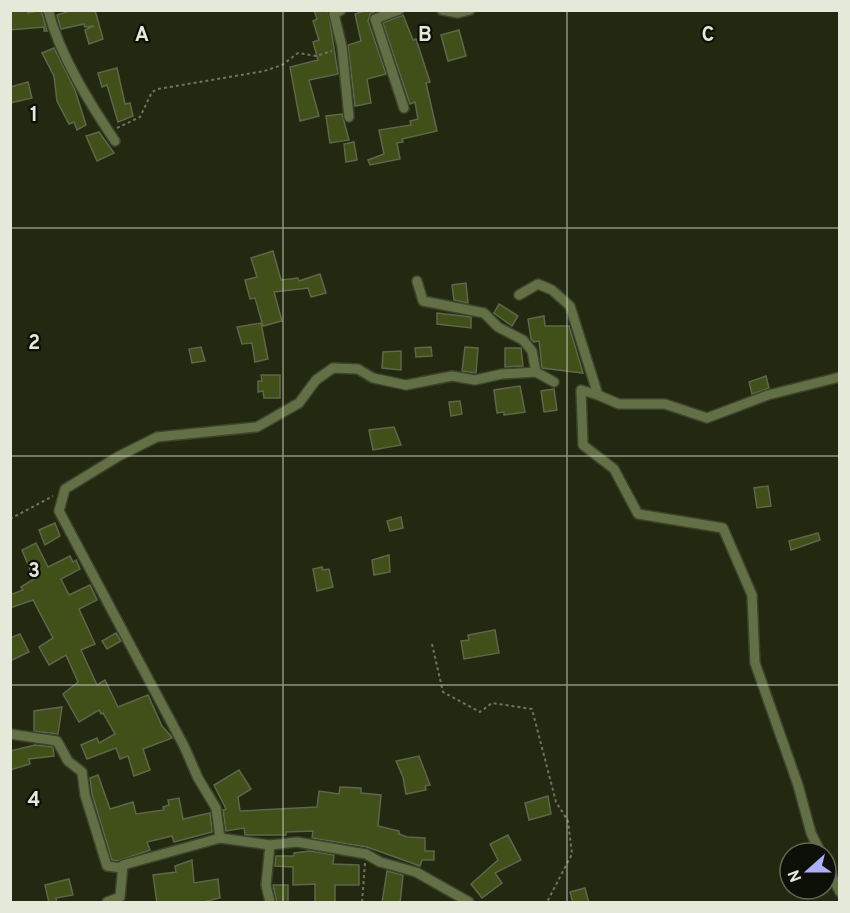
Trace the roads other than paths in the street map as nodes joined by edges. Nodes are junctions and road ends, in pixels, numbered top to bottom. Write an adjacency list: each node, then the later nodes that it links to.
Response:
1 (48, 10): 9 (street)
2 (341, 10): 8 (street)
3 (399, 10): 6 (street)
4 (442, 10): 5 (street)
5 (470, 10)
6 (373, 15): 7 (street)
7 (404, 108)
8 (349, 117)
9 (115, 141)
10 (417, 281): 12 (street)
11 (519, 296): 15 (street)
12 (536, 372): 14 (street); 17 (street)
13 (840, 377): 15 (street)
14 (554, 382)
15 (598, 396): 18 (street)
16 (10, 734): 20 (street)
17 (220, 837): 19 (street); 20 (street)
18 (815, 841)
19 (270, 845): 22 (street); 23 (street)
20 (122, 868): 21 (street)
21 (107, 903)
22 (270, 903)
23 (469, 903)

